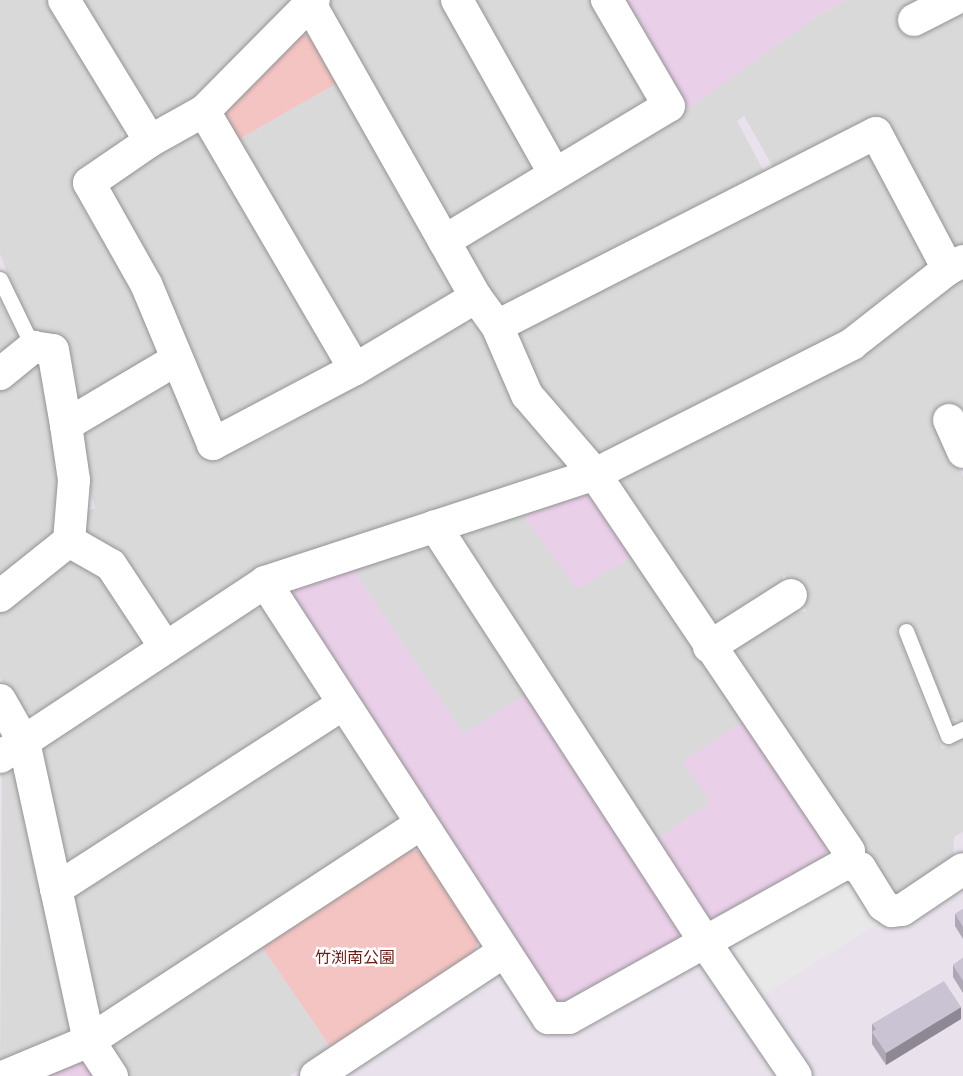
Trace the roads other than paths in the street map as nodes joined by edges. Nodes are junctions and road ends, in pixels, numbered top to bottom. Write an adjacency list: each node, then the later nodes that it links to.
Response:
1 (64, 0): 8 (street)
2 (457, 0): 9 (street)
3 (607, 0): 9 (street)
4 (953, 0): 6 (street)
5 (312, 2): 7 (street); 10 (street)
6 (914, 20)
7 (204, 111): 8 (street); 17 (street)
8 (150, 141): 16 (street)
9 (554, 173): 10 (street)
10 (444, 241): 13 (street)
11 (956, 265): 14 (street); 23 (street)
12 (0, 279): 15 (lane)
13 (477, 297): 14 (street); 17 (street)
14 (497, 326): 23 (street)
15 (33, 348): 18 (street); 20 (street)
16 (176, 360): 17 (street); 20 (street)
17 (355, 369)
18 (0, 374)
19 (949, 420): 21 (street)
20 (66, 426): 22 (street)
21 (963, 452)
22 (70, 458): 24 (lane); 26 (street)
23 (595, 474): 25 (street); 32 (street)
24 (88, 505)
25 (435, 526): 27 (street); 41 (street)
26 (69, 541): 29 (street); 31 (street)
27 (265, 582): 31 (street); 34 (street)
28 (791, 594): 32 (street)
29 (0, 596)
30 (906, 631): 35 (lane)
31 (165, 647): 36 (street)
32 (709, 647): 38 (street)
33 (0, 699): 36 (street)
34 (343, 705): 37 (street); 40 (street)
35 (963, 729)
36 (12, 750): 40 (street)
37 (421, 825): 42 (street); 43 (street)
38 (846, 863): 39 (street); 41 (street)
39 (963, 869)
40 (56, 889): 43 (street)
41 (705, 941): 42 (street); 47 (street)
42 (503, 952): 46 (street)
43 (89, 1041): 44 (street); 45 (street)
44 (5, 1076)
45 (112, 1076)
46 (316, 1076)
47 (795, 1076)

